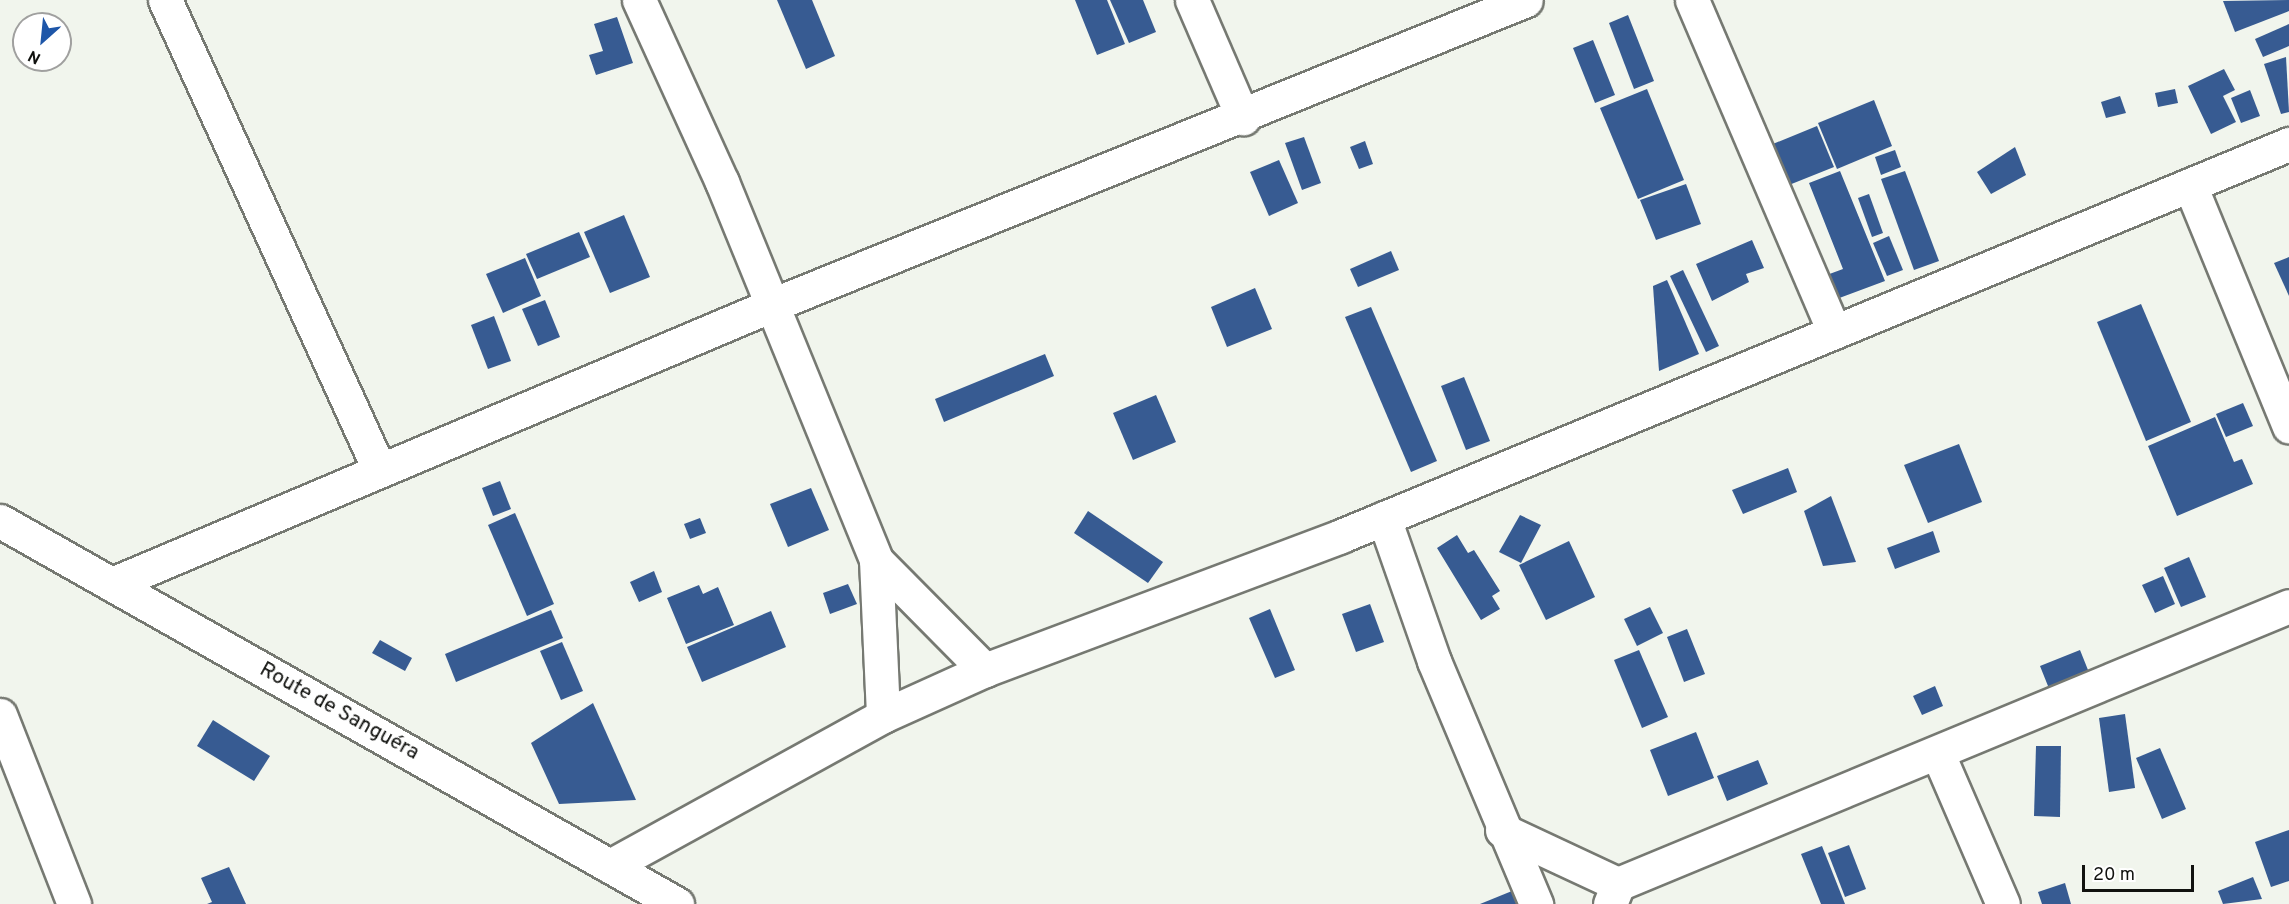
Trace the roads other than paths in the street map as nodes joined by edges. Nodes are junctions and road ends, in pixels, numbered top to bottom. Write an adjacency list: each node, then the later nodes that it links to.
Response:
1 (165, 0): 12 (street)
2 (639, 0): 9 (street)
3 (1192, 0): 6 (street)
4 (1526, 0): 6 (street)
5 (1692, 0): 10 (street)
6 (1243, 118): 9 (street)
7 (2289, 144): 8 (street)
8 (2190, 185): 10 (street); 11 (street)
9 (772, 305): 12 (street); 15 (street)
10 (1834, 332): 13 (street)
11 (2289, 426)
12 (379, 469): 16 (street)
13 (1384, 518): 18 (street); 22 (street)
14 (0, 521): 16 (street, Route de Sanguéra)
15 (876, 560): 18 (street); 20 (street)
16 (112, 584): 23 (street, Route de Sanguéra)
17 (2289, 606): 21 (street)
18 (985, 670): 20 (street)
19 (0, 715): 25 (street)
20 (883, 716): 23 (street)
21 (1938, 754): 24 (street); 28 (street)
22 (1502, 830): 24 (street); 27 (street)
23 (610, 866): 26 (street, Route de Sanguéra)
24 (1614, 894)
25 (74, 904)
26 (677, 904)
27 (1536, 904)
28 (2003, 904)

